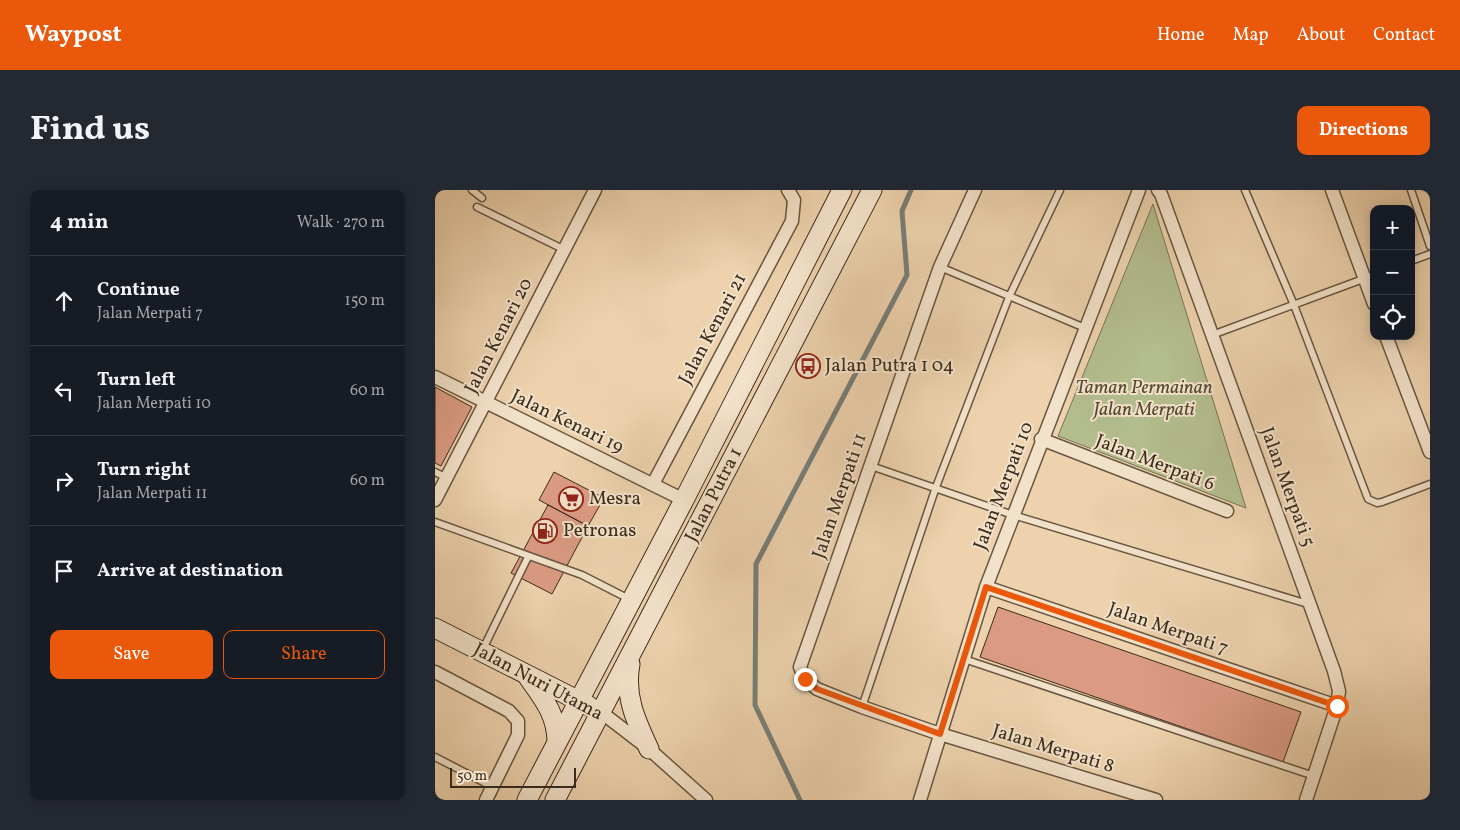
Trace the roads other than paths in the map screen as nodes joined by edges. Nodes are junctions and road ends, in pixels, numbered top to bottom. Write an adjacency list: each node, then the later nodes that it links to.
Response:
1 (472, 190): 13 (lane)
2 (595, 190): 16 (street, Jalan Kenari 20)
3 (788, 190): 33 (street, Jalan Kenari 21)
4 (841, 190): 37 (main road, Jalan Putra 1)
5 (872, 190): 47 (main road, Jalan Putra 1)
6 (975, 190): 19 (street, Jalan Merpati 11)
7 (1060, 190): 22 (lane)
8 (1139, 190): 24 (street, Jalan Merpati 10)
9 (1158, 190): 25 (street, Jalan Merpati 5)
10 (1245, 190): 23 (lane)
11 (1331, 190): 20 (street)
12 (1411, 190): 15 (lane)
13 (481, 198)
14 (477, 207): 16 (lane)
15 (1430, 246)
16 (565, 250): 28 (street, Jalan Kenari 20)
17 (1430, 254): 18 (lane)
18 (1415, 260)
19 (940, 267): 22 (lane); 31 (street, Jalan Merpati 11)
20 (1369, 276): 21 (street); 23 (lane)
21 (1372, 295)
22 (1009, 297): 24 (lane); 35 (lane)
23 (1294, 305): 25 (lane); 34 (lane)
24 (1085, 328): 29 (street, Jalan Merpati 10)
25 (1212, 335): 44 (street, Jalan Merpati 5)
26 (1388, 340): 30 (street)
27 (435, 377): 28 (street, Jalan Kenari 19)
28 (485, 403): 32 (street, Jalan Kenari 20); 33 (street, Jalan Kenari 19)
29 (1041, 439): 38 (street, Jalan Merpati 6); 39 (street, Jalan Merpati 10)
30 (1430, 452)
31 (871, 466): 35 (lane); 53 (street, Jalan Merpati 11)
32 (441, 475): 36 (street, Jalan Kenari 20)
33 (653, 484): 37 (street, Jalan Kenari 19)
34 (1430, 484)
35 (936, 486): 39 (lane); 53 (lane)
36 (435, 500)
37 (684, 500): 43 (main road, Jalan Putra 1)
38 (1227, 511)
39 (1013, 515): 42 (street, Jalan Merpati 10); 44 (lane)
40 (435, 522): 41 (lane)
41 (529, 556): 43 (lane); 46 (lane)
42 (986, 587): 48 (street, Jalan Merpati 10); 52 (street, Jalan Merpati 7)
43 (631, 601): 51 (main road, Jalan Putra 1)
44 (1310, 604): 52 (street, Jalan Merpati 5)
45 (435, 628): 46 (main road, Jalan Nuri Utama)
46 (482, 652): 50 (main road, Jalan Nuri Utama)
47 (632, 652): 54 (main road, Jalan Putra 1); 57 (main road)
48 (964, 659): 55 (street, Jalan Merpati 10); 59 (lane)
49 (435, 672): 60 (street)
50 (526, 674): 51 (main road, Jalan Nuri Utama); 56 (main road)
51 (579, 701): 54 (main road, Jalan Nuri Utama); 56 (main road, Jalan Putra 1)
52 (1337, 706): 59 (street, Jalan Merpati 5)
53 (862, 707): 55 (street, Jalan Merpati 11)
54 (601, 712): 57 (street, Jalan Nuri Utama); 63 (main road, Jalan Putra 1)
55 (940, 734): 65 (street, Jalan Merpati 10); 66 (street, Jalan Merpati 8)
56 (557, 742): 62 (main road, Jalan Putra 1)
57 (649, 749): 64 (street, Jalan Nuri Utama)
58 (435, 757): 60 (lane)
59 (1314, 776): 67 (street, Jalan Merpati 5)
60 (493, 787): 61 (street)
61 (486, 800)
62 (527, 800)
63 (555, 800)
64 (705, 800)
65 (920, 800)
66 (1156, 800)
67 (1306, 800)

